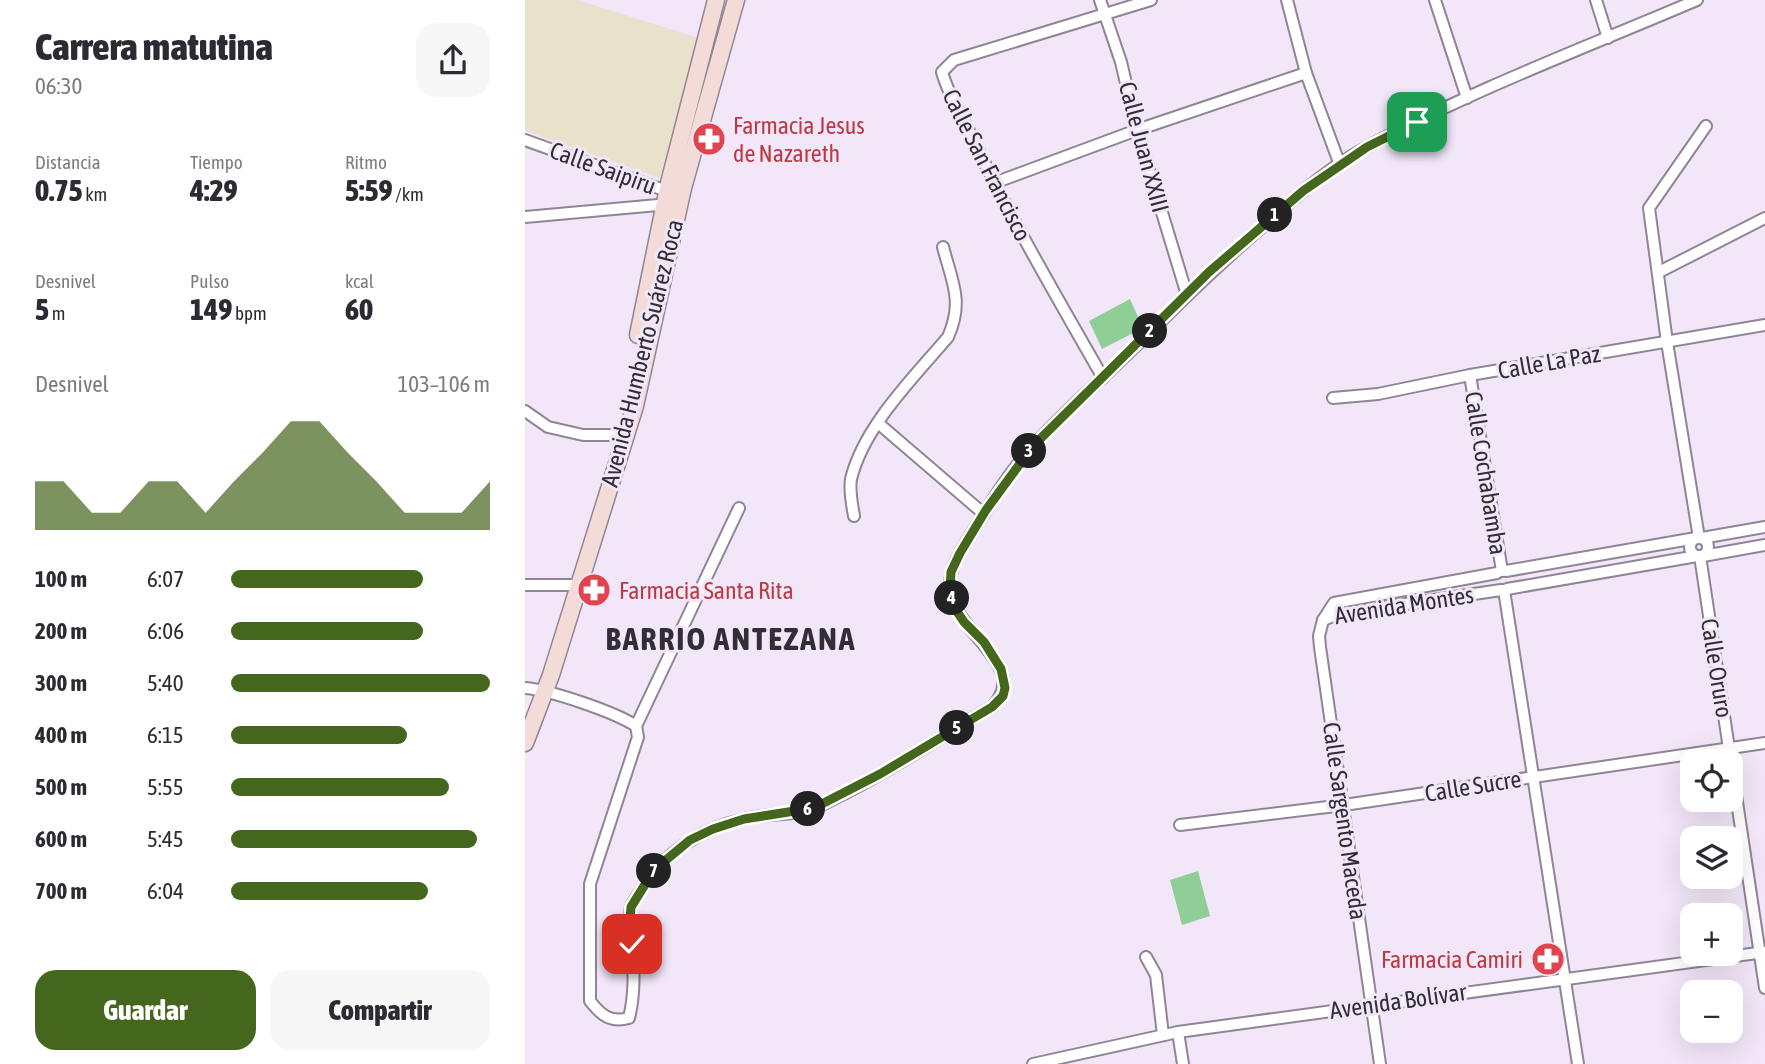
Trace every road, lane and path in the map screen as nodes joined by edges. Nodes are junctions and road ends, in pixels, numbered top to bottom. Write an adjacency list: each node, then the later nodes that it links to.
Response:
1 (716, 0): 18 (main road, Avenida Humberto Suárez Roca)
2 (736, 0): 18 (main road, Avenida Humberto Suárez Roca)
3 (1100, 0): 9 (street, Calle Juan XXIII)
4 (1151, 0): 9 (street, Calle San Francisco)
5 (1287, 0): 11 (street)
6 (1435, 0): 12 (street)
7 (1596, 0): 10 (street)
8 (1697, 0): 10 (street)
9 (1105, 14): 14 (street, Calle Juan XXIII); 17 (street, Calle San Francisco)
10 (1608, 38): 12 (street)
11 (1305, 73): 14 (street); 16 (street)
12 (1467, 98): 16 (street)
13 (1706, 126): 22 (street)
14 (1137, 130): 17 (street); 23 (street, Calle Juan XXIII)
15 (525, 141): 18 (street, Calle Saipiru)
16 (1340, 165): 23 (street)
17 (994, 183): 27 (street, Calle San Francisco)
18 (673, 199): 19 (street); 31 (main road, Avenida Humberto Suárez Roca); 44 (main road, Avenida Humberto Suárez Roca)
19 (525, 217)
20 (1765, 218): 22 (street)
21 (943, 247): 30 (street)
22 (1659, 272): 25 (street)
23 (1187, 295): 27 (street)
24 (1765, 325): 25 (street, Calle La Paz)
25 (1667, 342): 26 (street, Calle La Paz); 36 (street)
26 (1470, 375): 28 (street, Calle La Paz); 39 (street, Calle Cochabamba)
27 (1103, 378): 33 (street)
28 (1333, 398)
29 (525, 411): 31 (street)
30 (878, 423): 33 (street); 34 (street)
31 (615, 435): 41 (main road, Avenida Humberto Suárez Roca)
32 (739, 508): 46 (street)
33 (984, 514): 46 (street)
34 (854, 516)
35 (1765, 527): 36 (street, Avenida Montes)
36 (1699, 538): 38 (street, Calle Oruro); 39 (street, Avenida Montes)
37 (1765, 545): 38 (street, Avenida Montes)
38 (1700, 556): 42 (street, Avenida Montes); 49 (street, Calle Oruro)
39 (1502, 572): 42 (street, Calle Cochabamba); 43 (street, Avenida Montes)
40 (525, 585): 41 (street)
41 (571, 585): 44 (main road, Avenida Humberto Suárez Roca)
42 (1504, 590): 43 (street, Avenida Montes); 50 (street, Calle Cochabamba)
43 (1323, 620): 51 (street, Calle Sargento Maceda)
44 (534, 689): 45 (main road, Avenida Humberto Suárez Roca); 46 (street); 47 (main road, Avenida Humberto Suárez Roca)
45 (525, 720)
46 (636, 726)
47 (525, 743)
48 (1765, 743): 49 (street, Calle Sucre)
49 (1730, 748): 50 (street, Calle Sucre); 53 (street, Calle Oruro)
50 (1532, 777): 51 (street, Calle Sucre); 55 (street, Calle Cochabamba)
51 (1344, 805): 52 (street, Calle Sucre); 57 (street, Calle Sargento Maceda)
52 (1180, 825)
53 (1763, 952): 55 (street, Avenida Bolívar); 56 (street, Calle Oruro)
54 (1146, 957): 59 (street)
55 (1563, 978): 57 (street, Avenida Bolívar); 63 (street, Calle Cochabamba)
56 (1765, 988)
57 (1371, 1004): 58 (street, Avenida Bolívar); 62 (street, Calle Sargento Maceda)
58 (1178, 1032): 59 (street, Avenida Bolívar); 61 (street)
59 (1164, 1035): 60 (street, Avenida Bolívar)
60 (1033, 1064)
61 (1183, 1064)
62 (1380, 1064)
63 (1578, 1064)

